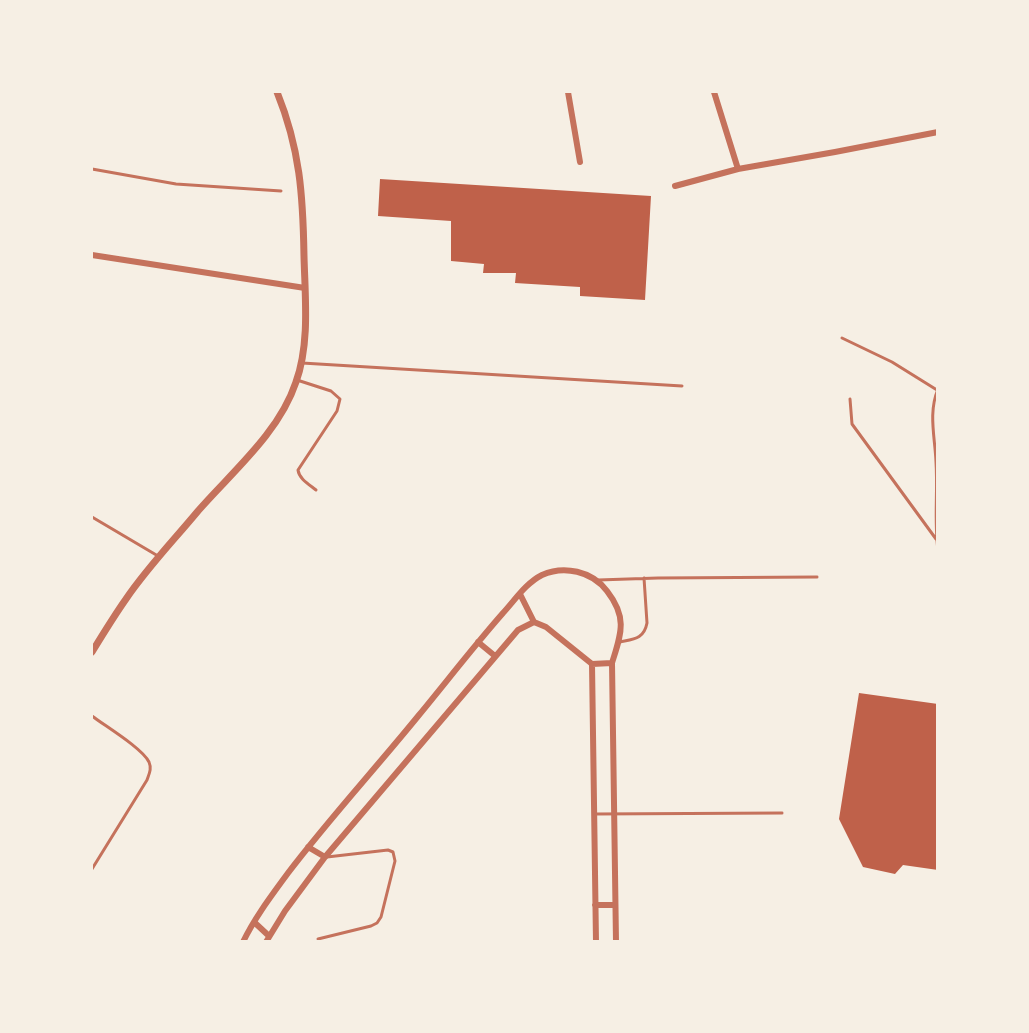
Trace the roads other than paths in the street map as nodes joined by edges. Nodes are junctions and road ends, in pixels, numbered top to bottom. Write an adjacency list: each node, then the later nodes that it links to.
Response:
1 (277, 92): 11 (street)
2 (568, 92): 5 (street)
3 (714, 92): 7 (street)
4 (938, 132): 7 (street)
5 (580, 162)
6 (92, 169): 9 (lane)
7 (738, 169): 8 (street)
8 (675, 186)
9 (281, 191)
10 (92, 255): 11 (street)
11 (305, 288): 13 (street)
12 (842, 338): 16 (lane)
13 (302, 363): 14 (street); 15 (lane)
14 (297, 380): 18 (lane); 22 (street)
15 (682, 386)
16 (937, 390): 20 (lane)
17 (850, 399): 20 (lane)
18 (316, 490)
19 (92, 517): 22 (lane)
20 (936, 539): 21 (lane)
21 (938, 550)
22 (159, 557): 30 (street)
23 (817, 577): 24 (lane)
24 (644, 578): 25 (lane); 29 (lane)
25 (597, 580): 26 (street); 29 (street)
26 (520, 594): 27 (street); 28 (street)
27 (534, 622): 31 (street); 33 (street)
28 (478, 642): 31 (street); 38 (street)
29 (618, 642): 32 (street)
30 (92, 652)
31 (495, 656): 39 (street)
32 (612, 663): 33 (street); 35 (street)
33 (592, 664): 37 (street)
34 (92, 716): 40 (lane)
35 (614, 813): 36 (lane); 37 (lane); 42 (street)
36 (782, 813)
37 (594, 814): 41 (street)
38 (308, 847): 39 (street); 43 (street)
39 (326, 857): 44 (street); 45 (lane)
40 (92, 869)
41 (595, 904): 42 (street); 47 (street)
42 (615, 905): 48 (street)
43 (254, 922): 44 (street); 46 (street)
44 (268, 939)
45 (318, 939)
46 (243, 942)
47 (596, 942)
48 (616, 942)

